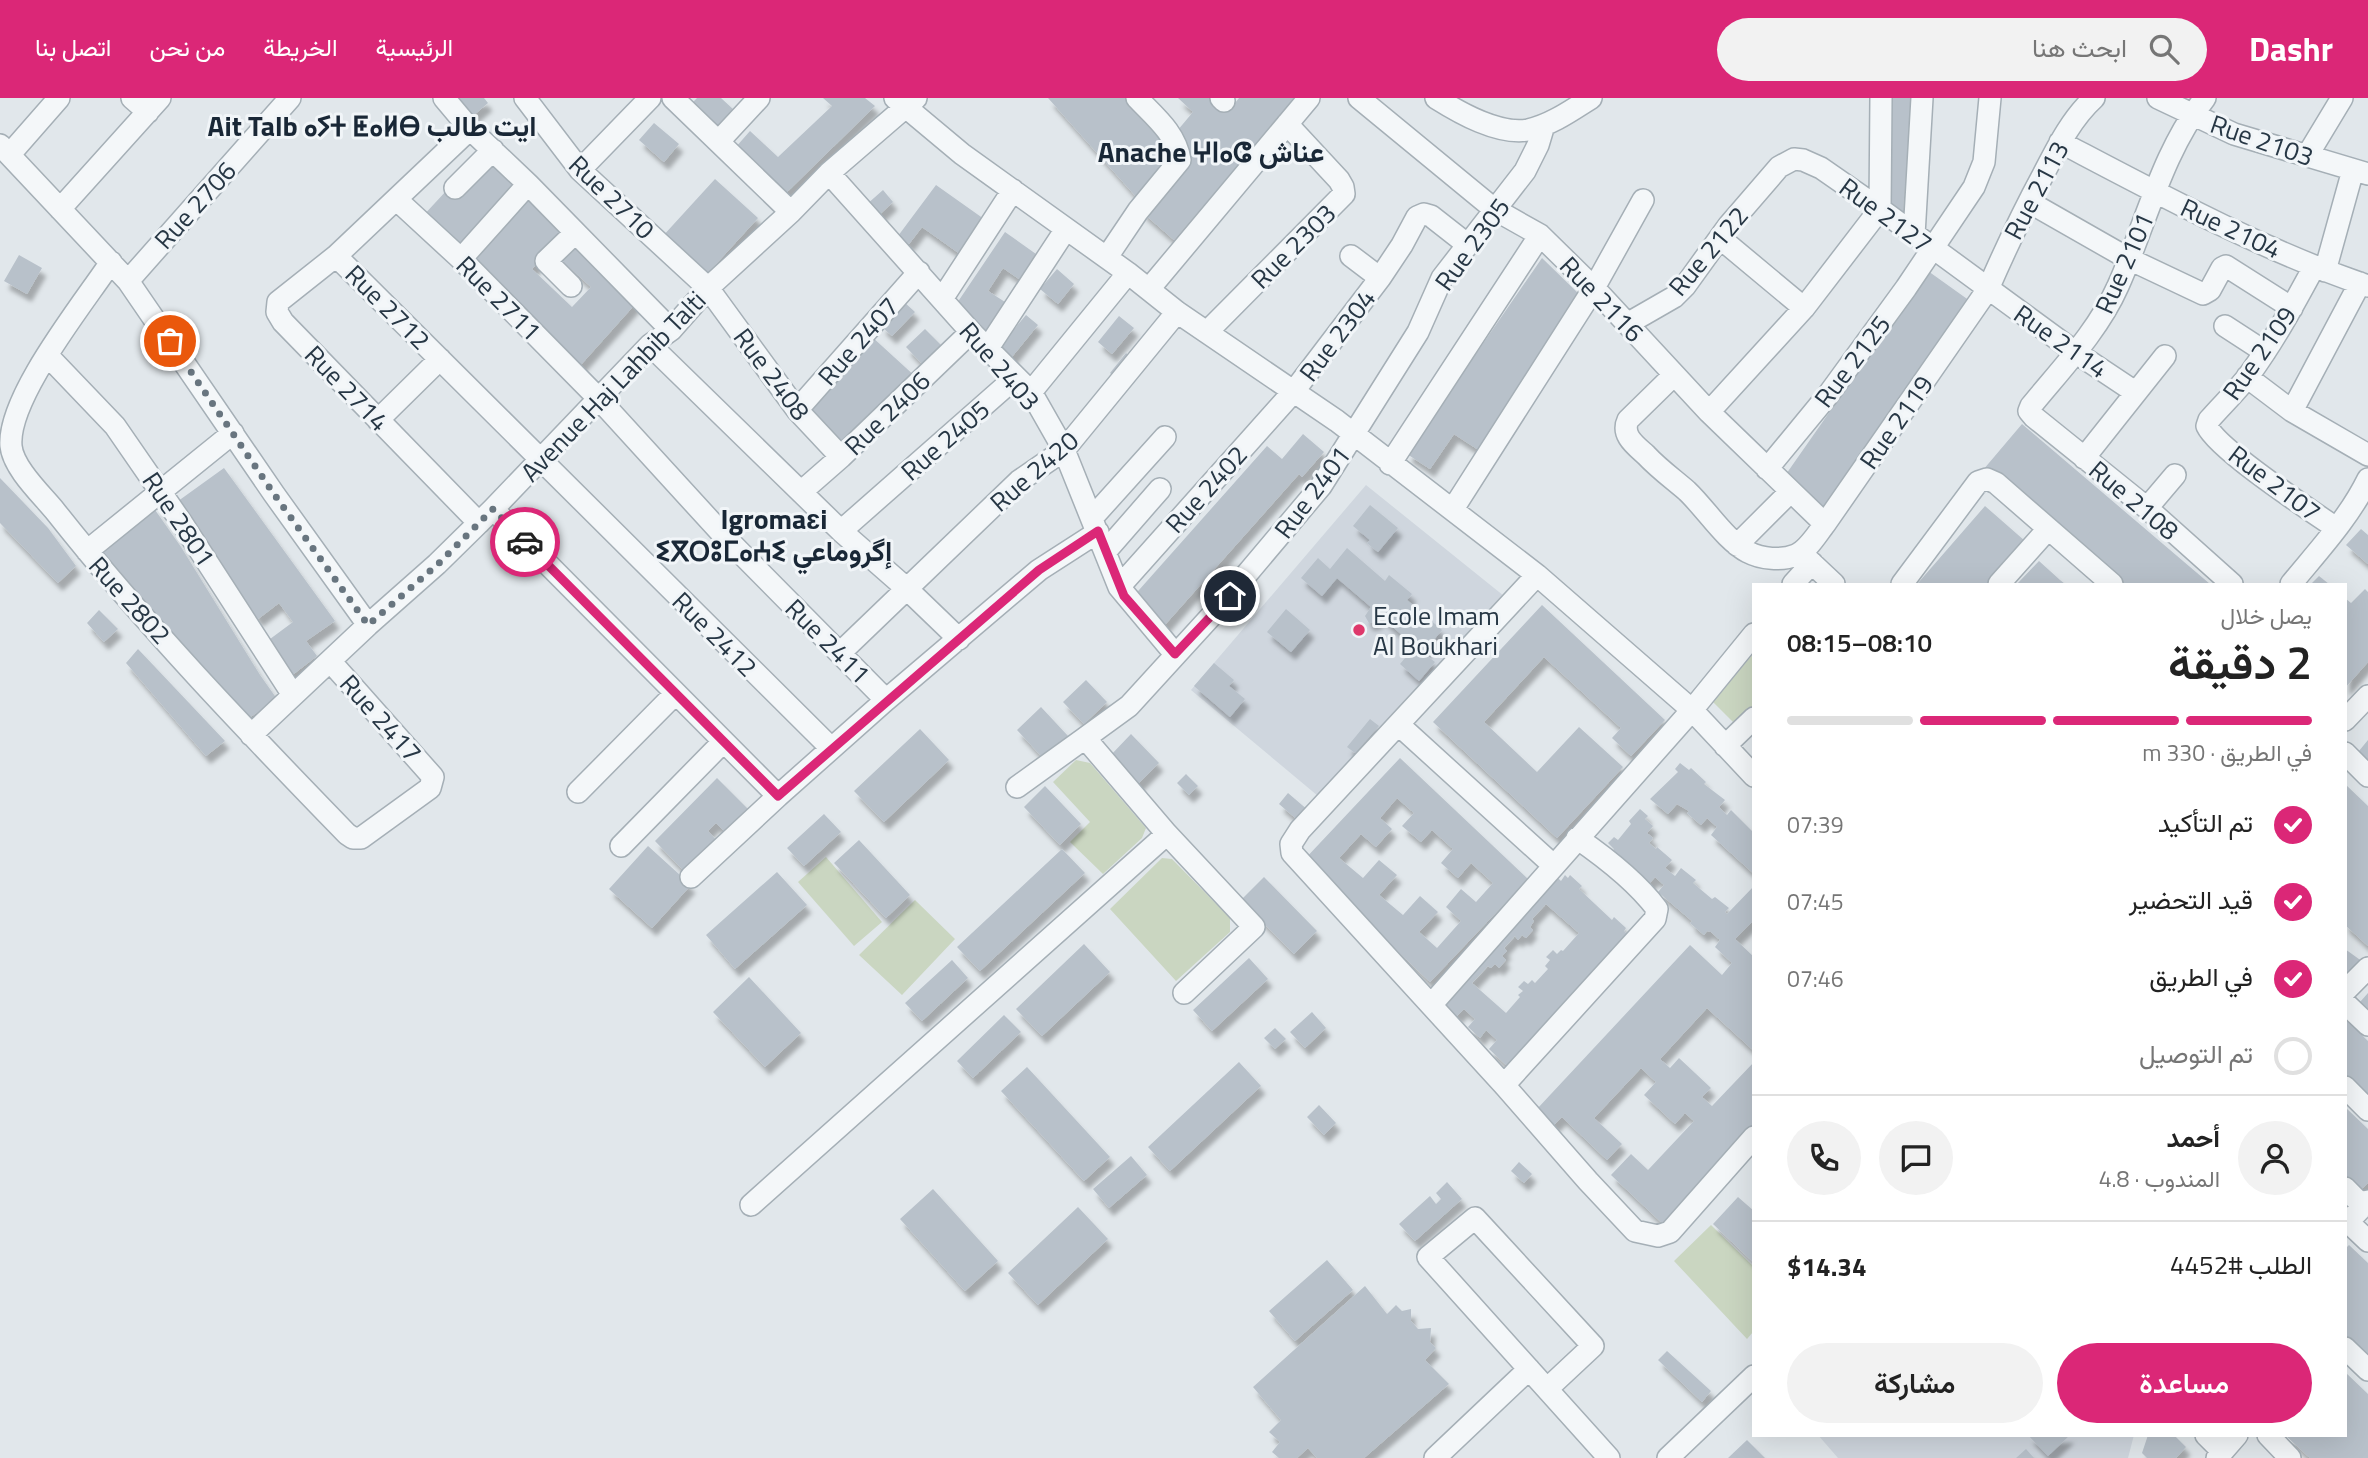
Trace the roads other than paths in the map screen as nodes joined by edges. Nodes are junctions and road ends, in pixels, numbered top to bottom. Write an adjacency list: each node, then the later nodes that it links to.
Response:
1 (59, 98): 29 (street)
2 (132, 98): 22 (street)
3 (290, 98): 64 (street, Rue 2706)
4 (444, 98): 26 (street)
5 (525, 98): 33 (street, Rue 2710)
6 (650, 98): 33 (street)
7 (673, 98): 27 (street)
8 (759, 98): 27 (street)
9 (1137, 98): 56 (street)
10 (1309, 98): 24 (street)
11 (1359, 98): 44 (street, Rue 2116)
12 (1436, 98): 25 (street)
13 (1591, 98): 25 (street)
14 (1881, 98): 45 (street)
15 (1922, 98): 50 (street)
16 (1990, 98): 53 (street, Rue 2125)
17 (2094, 98): 28 (street, Rue 2113)
18 (2158, 98): 23 (street, Rue 2103)
19 (2205, 98): 23 (street, Rue 2101)
20 (2342, 98): 31 (street)
21 (906, 101): 35 (street, Avenue Haj Lahbib Talti); 38 (street)
22 (154, 105): 43 (street)
23 (2191, 115): 31 (street, Rue 2103); 39 (street, Rue 2101)
24 (1287, 124): 69 (street); 79 (street, Rue 2303)
25 (1544, 125): 44 (street, Rue 2305)
26 (470, 128): 30 (street); 40 (street, Rue 2712)
27 (719, 141): 46 (street)
28 (2060, 142): 39 (street, Rue 2104); 42 (street, Rue 2113)
29 (5, 150): 43 (street)
30 (493, 150): 36 (street); 37 (street)
31 (2307, 156): 34 (street, Rue 2103)
32 (1779, 167): 45 (street, Rue 2127); 51 (street, Rue 2122)
33 (580, 170): 67 (street, Rue 2710)
34 (2360, 172): 60 (street, Rue 2109)
35 (829, 173): 46 (street, Avenue Haj Lahbib Talti); 61 (street, Rue 2403)
36 (528, 184): 48 (street); 57 (street)
37 (455, 188)
38 (1013, 190): 47 (street); 71 (street)
39 (2155, 192): 58 (street, Rue 2101); 60 (street, Rue 2104)
40 (397, 200): 54 (street, Rue 2712); 57 (street, Rue 2711)
41 (1643, 200): 68 (street)
42 (2029, 202): 58 (street); 70 (street, Rue 2113)
43 (60, 209): 59 (street)
44 (1494, 209): 49 (street, Rue 2116); 52 (street, Rue 2305)
45 (1880, 209): 50 (street, Rue 2127); 72 (street)
46 (791, 212): 67 (street, Avenue Haj Lahbib Talti)
47 (1066, 229): 56 (street); 81 (street)
48 (575, 233): 66 (street); 77 (street)
49 (1540, 235): 68 (street, Rue 2116); 107 (street)
50 (1914, 235): 53 (street, Rue 2127)
51 (1720, 238): 72 (street); 75 (street, Rue 2122)
52 (1468, 245): 63 (street, Rue 2304); 99 (street, Rue 2305)
53 (1932, 249): 70 (street, Rue 2127); 108 (street, Rue 2125)
54 (336, 256): 86 (street, Rue 2712); 97 (street, Rue 2714)
55 (1351, 256): 63 (street, Rue 2304)
56 (1107, 257): 62 (street)
57 (461, 259): 92 (street, Rue 2711)
58 (2129, 259): 73 (street); 82 (street, Rue 2101)
59 (111, 262): 64 (street); 84 (street)
60 (2319, 269): 65 (street, Rue 2104); 73 (street, Rue 2109)
61 (919, 272): 71 (street, Rue 2403); 93 (street, Rue 2407)
62 (1128, 272): 69 (street); 89 (street, Rue 2405)
63 (1380, 278): 90 (street, Rue 2304)
64 (128, 281): 98 (street)
65 (2364, 285): 94 (street)
66 (571, 286)
67 (708, 288): 77 (street, Avenue Haj Lahbib Talti); 93 (street, Rue 2408)
68 (1594, 288): 75 (street, Rue 2116); 115 (street)
69 (1149, 289): 74 (street)
70 (1988, 289): 82 (street, Rue 2114); 118 (street, Rue 2119)
71 (942, 299): 78 (street, Rue 2403)
72 (1804, 308): 95 (street)
73 (2292, 308): 83 (street, Rue 2109)
74 (1177, 312): 79 (street); 102 (street, Rue 2420)
75 (1627, 324): 87 (street, Rue 2116)
76 (2225, 326): 83 (street)
77 (670, 330): 80 (street, Avenue Haj Lahbib Talti)
78 (971, 332): 81 (street, Rue 2403); 104 (street, Rue 2406)
79 (1207, 332): 90 (street)
80 (650, 345): 92 (street, Avenue Haj Lahbib Talti); 113 (street)
81 (988, 348): 89 (street, Rue 2403)
82 (2075, 352): 91 (street, Rue 2114); 96 (street, Rue 2101)
83 (2265, 352): 88 (street, Rue 2109)
84 (48, 356): 111 (street, Rue 2801); 124 (street, Rue 2802)
85 (2165, 356): 91 (street)
86 (440, 359): 97 (street); 106 (street, Rue 2712)
87 (1674, 375): 95 (street, Rue 2116); 123 (street)
88 (2247, 377): 94 (street); 101 (street, Rue 2109)
89 (1023, 384): 102 (street, Rue 2403); 121 (street, Rue 2405)
90 (1294, 391): 99 (street); 134 (street, Rue 2402)
91 (2135, 392): 105 (street)
92 (598, 398): 106 (street, Avenue Haj Lahbib Talti); 139 (street, Rue 2411)
93 (797, 410): 104 (street, Rue 2408)
94 (2292, 411): 103 (street)
95 (1709, 412): 108 (street, Rue 2116)
96 (2034, 417): 105 (street, Rue 2108)
97 (378, 420): 117 (street, Rue 2714)
98 (233, 433): 111 (street); 136 (street)
99 (1355, 435): 107 (street); 140 (street, Rue 2401)
100 (1165, 437): 122 (street)
101 (2214, 437): 119 (street, Rue 2107)
102 (1064, 450): 122 (street, Rue 2403); 135 (street, Rue 2420)
103 (2368, 455)
104 (841, 457): 113 (street, Rue 2406)
105 (2084, 458): 116 (street, Rue 2108)
106 (540, 460): 117 (street, Avenue Haj Lahbib Talti); 154 (street, Rue 2412)
107 (1390, 464): 115 (street)
108 (1767, 469): 114 (street, Rue 2116)
109 (2175, 475): 116 (street)
110 (1160, 489): 122 (street)
111 (161, 491): 124 (street); 143 (street, Rue 2801)
112 (2365, 491): 119 (street)
113 (801, 492): 121 (street)
114 (1790, 492): 118 (street, Rue 2116); 123 (street)
115 (1453, 509): 126 (street)
116 (2147, 509): 132 (street, Rue 2108)
117 (486, 516): 136 (street, Avenue Haj Lahbib Talti); 142 (street, Rue 2714)
118 (1825, 524): 125 (street, Rue 2119)
119 (2336, 528): 133 (street)
120 (2048, 529): 129 (street); 130 (street); 131 (street)
121 (841, 531): 135 (street)
122 (1098, 534): 134 (street, Rue 2403); 138 (street)
123 (1737, 545): 125 (street)
124 (87, 551): 150 (street, Rue 2802)
125 (1807, 558): 127 (street, Rue 2119); 128 (street)
126 (1536, 575): 146 (street); 149 (street)
127 (1794, 583)
128 (1833, 583)
129 (1903, 583)
130 (2000, 583)
131 (2111, 583)
132 (2231, 583)
133 (2292, 583)
134 (1119, 587): 140 (street, Rue 2403)
135 (906, 588): 138 (street); 139 (street, Rue 2420)
136 (368, 625): 141 (street, Avenue Haj Lahbib Talti)
137 (1752, 636): 146 (street)
138 (959, 639): 145 (street)
139 (840, 653): 145 (street, Rue 2411)
140 (1175, 654): 151 (street, Rue 2401)
141 (330, 661): 143 (street, Avenue Haj Lahbib Talti); 150 (street, Rue 2417)
142 (675, 694): 152 (street, Rue 2714); 159 (street)
143 (293, 695): 150 (street, Avenue Haj Lahbib Talti)
144 (2368, 695): 147 (street)
145 (886, 700): 154 (street)
146 (1692, 710): 153 (street); 162 (street)
147 (2347, 718)
148 (1752, 720): 153 (street)
149 (1399, 725): 164 (street); 169 (street)
150 (251, 735)
151 (1085, 738): 158 (street, Rue 2401); 161 (street)
152 (723, 742): 160 (street, Rue 2714); 163 (street)
153 (1725, 746): 156 (street)
154 (831, 748): 160 (street)
155 (2347, 755): 157 (street)
156 (1752, 774)
157 (2368, 776)
158 (1017, 787)
159 (578, 792)
160 (778, 796): 165 (street)
161 (1167, 834): 168 (street); 178 (street)
162 (1577, 838): 164 (street); 172 (street)
163 (621, 846)
164 (1553, 865): 169 (street)
165 (691, 877)
166 (2368, 968): 167 (street)
167 (2347, 988)
168 (1184, 993)
169 (1431, 1005): 172 (street)
170 (2347, 1005): 171 (street)
171 (2368, 1025)
172 (1504, 1085): 175 (street)
173 (2347, 1089): 174 (street)
174 (2368, 1110)
175 (1752, 1140)
176 (2347, 1189): 177 (street)
177 (2366, 1203): 179 (street)
178 (751, 1205)
179 (2347, 1223)
180 (2347, 1225): 181 (street)
181 (2368, 1241)
182 (2347, 1350): 184 (street)
183 (1529, 1369): 186 (street); 186 (street); 191 (street)
184 (2368, 1370)
185 (1749, 1381): 193 (street)
186 (1547, 1389): 192 (street)
187 (2207, 1437): 190 (street)
188 (2235, 1437): 190 (street)
189 (2270, 1437): 194 (street)
190 (2220, 1454)
191 (1436, 1458)
192 (1609, 1458)
193 (1668, 1458)
194 (2290, 1458)

